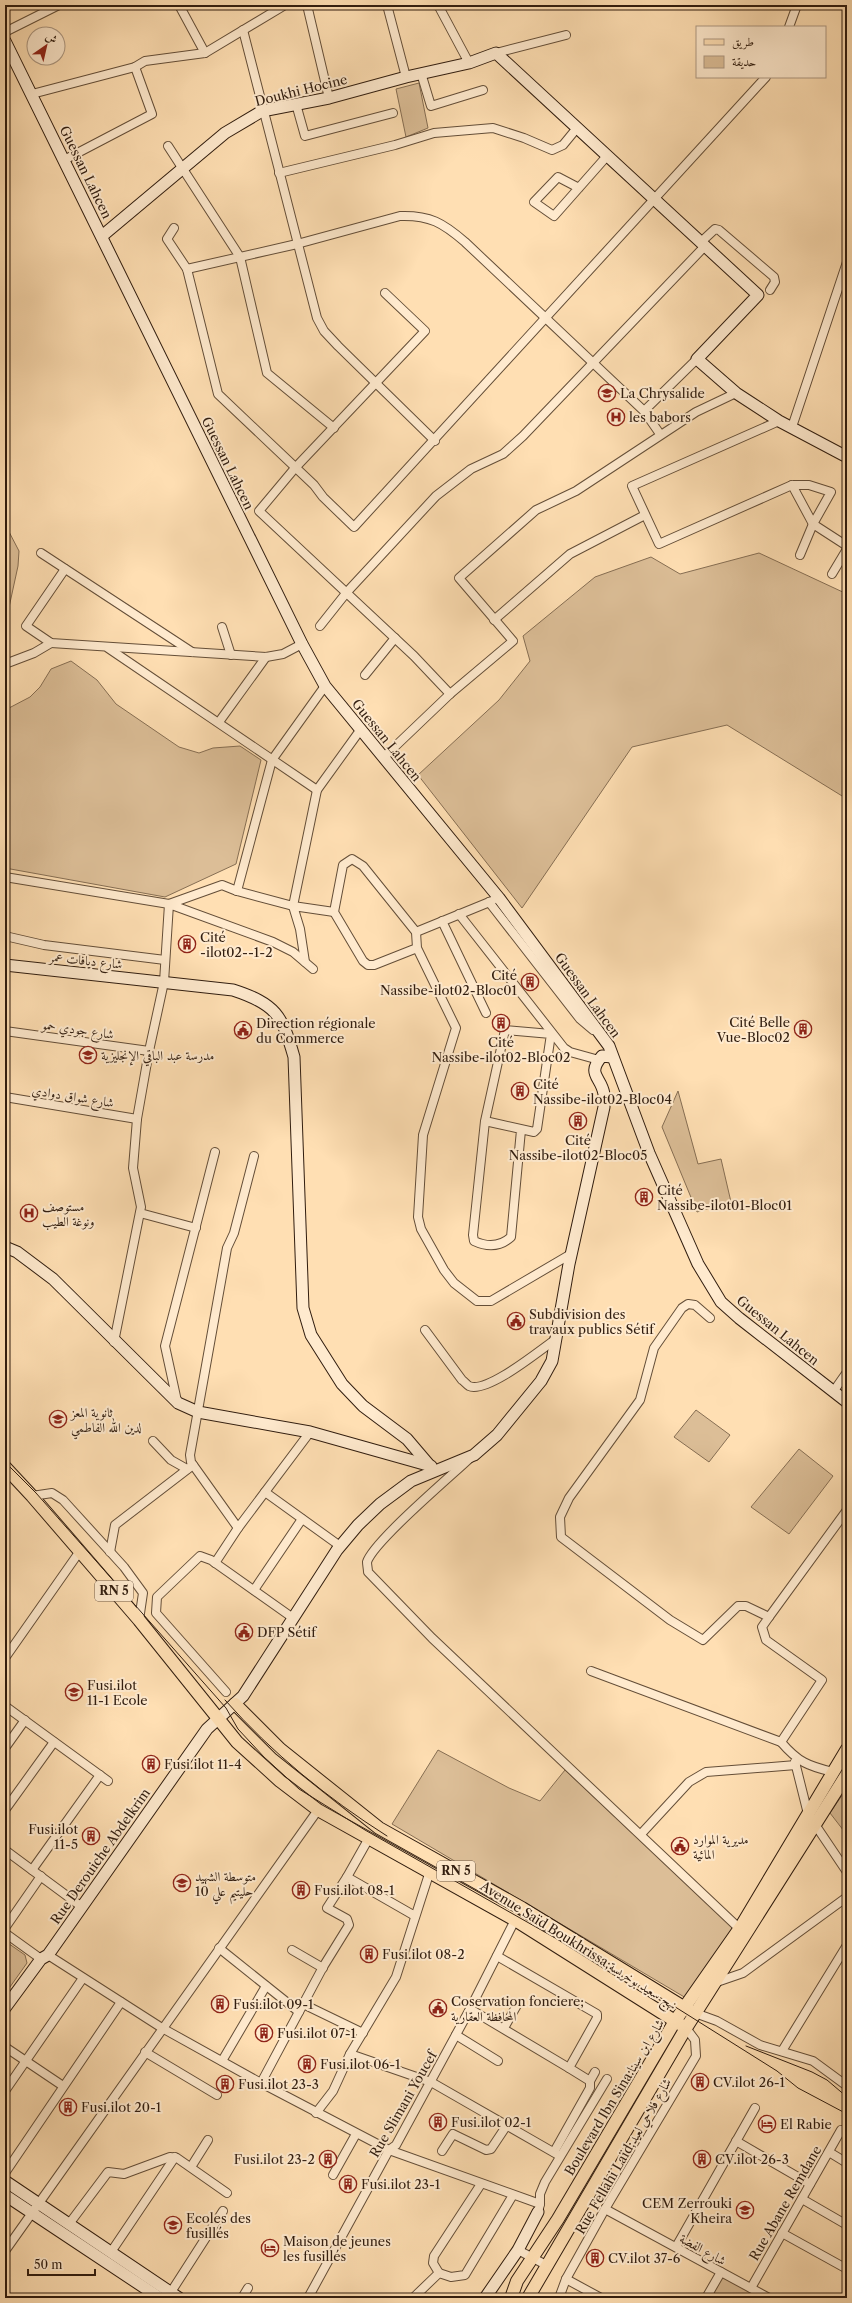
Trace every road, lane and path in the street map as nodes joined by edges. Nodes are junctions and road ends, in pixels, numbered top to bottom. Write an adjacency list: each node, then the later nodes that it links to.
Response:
1 (59, 5): 10 (street)
2 (179, 5): 13 (street)
3 (285, 5): 9 (street)
4 (307, 5): 22 (street)
5 (387, 5): 18 (street)
6 (438, 5): 15 (street)
7 (797, 5): 8 (street)
8 (789, 26)
9 (243, 30): 13 (street); 24 (street)
10 (5, 32)
11 (566, 35): 14 (street)
12 (5, 41): 21 (street, Guessan Lahcen)
13 (205, 53): 16 (street)
14 (496, 54): 15 (street, Doukhi Hocine); 26 (street)
15 (469, 63): 17 (street, Doukhi Hocine)
16 (136, 67): 21 (street); 29 (street)
17 (421, 73): 18 (street, Doukhi Hocine); 20 (street)
18 (406, 77): 22 (street, Doukhi Hocine)
19 (765, 78): 33 (street)
20 (483, 90)
21 (32, 94): 29 (street, Guessan Lahcen)
22 (329, 98): 23 (street, Doukhi Hocine)
23 (296, 104): 24 (street, Doukhi Hocine); 25 (street)
24 (262, 111): 30 (street, Doukhi Hocine); 31 (street)
25 (393, 113)
26 (577, 128): 28 (street); 31 (street)
27 (168, 146): 30 (street)
28 (607, 156): 32 (street); 33 (street)
29 (64, 160): 35 (street, Guessan Lahcen)
30 (182, 169): 35 (street, Doukhi Hocine); 38 (street)
31 (278, 173): 36 (street)
32 (579, 188): 32 (street)
33 (656, 200): 37 (street); 43 (street)
34 (174, 228): 40 (street)
35 (102, 236): 71 (street, Guessan Lahcen)
36 (297, 244): 38 (street); 43 (street); 46 (street)
37 (703, 244): 41 (street); 44 (street); 45 (street)
38 (240, 257): 40 (street); 51 (street)
39 (847, 262): 50 (street)
40 (186, 269): 55 (street)
41 (770, 290)
42 (385, 293): 46 (street)
43 (545, 320): 45 (street); 53 (street)
44 (697, 359): 47 (street); 48 (street)
45 (593, 363): 48 (street); 65 (street)
46 (376, 383): 51 (street); 53 (street)
47 (736, 393): 49 (street); 52 (street)
48 (644, 411): 52 (street)
49 (779, 420): 50 (street); 57 (street)
50 (792, 427): 54 (street)
51 (334, 428): 55 (street)
52 (660, 434): 66 (street)
53 (435, 441): 55 (street)
54 (847, 457)
55 (295, 468): 65 (street)
56 (792, 485): 57 (street); 58 (street); 58 (street)
57 (645, 515): 66 (street)
58 (813, 524): 59 (street); 62 (street)
59 (847, 546)
60 (847, 549): 64 (street)
61 (40, 553): 63 (street)
62 (800, 555)
63 (65, 569): 70 (street); 73 (street)
64 (832, 574)
65 (347, 592): 67 (street); 69 (street)
66 (494, 620): 79 (street)
67 (320, 626)
68 (222, 627): 74 (street)
69 (395, 638): 77 (street); 79 (street)
70 (51, 643): 72 (street); 76 (street)
71 (302, 644): 75 (street); 78 (street, Guessan Lahcen)
72 (107, 648): 73 (street); 80 (street)
73 (192, 652): 74 (street)
74 (231, 655): 75 (street)
75 (266, 657): 80 (street)
76 (5, 664)
77 (365, 675)
78 (325, 686): 81 (street, Guessan Lahcen); 83 (street)
79 (450, 694): 82 (street)
80 (219, 722): 83 (street)
81 (360, 728): 82 (street, Guessan Lahcen); 84 (street)
82 (383, 758): 87 (street, Guessan Lahcen)
83 (272, 760): 84 (street); 86 (street)
84 (317, 790): 89 (street)
85 (5, 876): 88 (street)
86 (237, 891): 88 (street); 89 (street)
87 (494, 900): 91 (street); 105 (street, Guessan Lahcen)
88 (169, 904): 96 (street); 97 (street)
89 (294, 906): 90 (street); 97 (street)
90 (334, 912): 93 (street); 95 (street)
91 (459, 914): 92 (street); 103 (street)
92 (442, 921): 93 (street); 101 (street)
93 (416, 932): 95 (street)
94 (5, 936): 96 (street)
95 (417, 948): 116 (street)
96 (165, 960): 100 (street)
97 (305, 962): 99 (street)
98 (5, 965): 100 (street, شارع ديافات عمر)
99 (313, 969)
100 (164, 982): 104 (street); 129 (street, شارع ديافات عمر)
101 (486, 1013)
102 (5, 1031): 104 (street, شارع جودي حمو)
103 (552, 1035): 106 (street); 109 (street); 110 (street)
104 (148, 1051): 108 (street)
105 (612, 1057): 106 (street); 122 (street, Guessan Lahcen)
106 (599, 1060): 116 (street, Rue Derouiche Abdelkrim)
107 (5, 1096): 108 (street, شارع شواق دوادي)
108 (137, 1118): 113 (street)
109 (485, 1121): 110 (street); 110 (street)
110 (521, 1130)
111 (215, 1152): 114 (street)
112 (254, 1156): 125 (street)
113 (140, 1213): 114 (street); 120 (street)
114 (196, 1228): 124 (street)
115 (5, 1247): 120 (street)
116 (571, 1254): 119 (street, Rue Derouiche Abdelkrim)
117 (710, 1318): 143 (street)
118 (425, 1330): 119 (street)
119 (556, 1339): 128 (street, Rue Derouiche Abdelkrim)
120 (114, 1342): 124 (street)
121 (847, 1372): 122 (street)
122 (833, 1392): 123 (street, Guessan Lahcen)
123 (847, 1402)
124 (178, 1403): 125 (street)
125 (198, 1412): 126 (street); 131 (street)
126 (310, 1432): 129 (street); 133 (street)
127 (153, 1442): 131 (street)
128 (474, 1455): 132 (street, Rue Derouiche Abdelkrim); 167 (street)
129 (430, 1466): 132 (street)
130 (5, 1467): 134 (main road, Avenue Saïd Boukhrissa;نهج سعيد بوخريسة / RN 5)
131 (190, 1467): 137 (street); 140 (street)
132 (442, 1469): 138 (street, Rue Derouiche Abdelkrim)
133 (265, 1492): 136 (street); 137 (street)
134 (32, 1496): 139 (main road, Avenue Saïd Boukhrissa;نهج سعيد بوخريسة / RN 5); 140 (street)
135 (847, 1510): 143 (street)
136 (302, 1519): 138 (street); 142 (street)
137 (238, 1528): 141 (street)
138 (340, 1546): 144 (street, Rue Derouiche Abdelkrim)
139 (80, 1551): 145 (main road, Avenue Saïd Boukhrissa;نهج سعيد بوخريسة / RN 5); 146 (street)
140 (110, 1552): 145 (street)
141 (215, 1563): 142 (street); 148 (street)
142 (254, 1590): 144 (street)
143 (768, 1617): 154 (street)
144 (293, 1618): 149 (street, Rue Derouiche Abdelkrim)
145 (139, 1620): 151 (main road, Avenue Saïd Boukhrissa;نهج سعيد بوخريسة / RN 5)
146 (5, 1658)
147 (591, 1671): 154 (street)
148 (226, 1692)
149 (235, 1704): 151 (street, Rue Derouiche Abdelkrim); 195 (main road, Avenue Saïd Boukhrissa;نهج سعيد بوخريسة / RN 5)
150 (5, 1706): 152 (street)
151 (218, 1719): 164 (main road, Avenue Saïd Boukhrissa;نهج سعيد بوخريسة / RN 5); 176 (street, Rue Derouiche Abdelkrim)
152 (25, 1720): 153 (street); 155 (street)
153 (54, 1742): 161 (street); 163 (street)
154 (781, 1742): 157 (street)
155 (5, 1748)
156 (847, 1749): 159 (main road, Boulevard Ibn Sina:شارع ابن سينا)
157 (794, 1757): 158 (street); 159 (street)
158 (796, 1765): 165 (street); 167 (street)
159 (833, 1772): 165 (main road, Boulevard Ibn Sina:شارع ابن سينا)
160 (847, 1774): 166 (main road, Boulevard Ibn Sina:شارع ابن سينا)
161 (100, 1776): 162 (street); 170 (street)
162 (108, 1781)
163 (5, 1810)
164 (318, 1810): 168 (main road, Avenue Saïd Boukhrissa;نهج سعيد بوخريسة / RN 5); 183 (street)
165 (808, 1814): 166 (street); 180 (main road, Boulevard Ibn Sina:شارع ابن سينا)
166 (813, 1828): 172 (street); 180 (main road, Boulevard Ibn Sina:شارع ابن سينا)
167 (641, 1834): 180 (street)
168 (368, 1838): 171 (main road, Avenue Saïd Boukhrissa;نهج سعيد بوخريسة / RN 5); 174 (street)
169 (5, 1850): 170 (street)
170 (32, 1870): 173 (street)
171 (430, 1871): 177 (street); 178 (main road, Avenue Saïd Boukhrissa;نهج سعيد بوخريسة / RN 5)
172 (847, 1872)
173 (41, 1876): 176 (street); 179 (street)
174 (347, 1877): 177 (street); 187 (street)
175 (847, 1897): 189 (street)
176 (82, 1907): 186 (street, Rue Derouiche Abdelkrim)
177 (415, 1916): 203 (street)
178 (515, 1920): 185 (street, Rue Slimani Youcef); 199 (main road, Avenue Saïd Boukhrissa;نهج سعيد بوخريسة / RN 5)
179 (5, 1928)
180 (743, 1932): 189 (main road, Boulevard Ibn Sina:شارع ابن سينا); 195 (main road, Boulevard Ibn Sina:شارع ابن سينا)
181 (5, 1933): 186 (street)
182 (847, 1945): 206 (street)
183 (219, 1948): 190 (street); 200 (street)
184 (292, 1950): 187 (street)
185 (497, 1956): 196 (street, Rue Slimani Youcef); 212 (street)
186 (44, 1957): 188 (street); 194 (street, Rue Derouiche Abdelkrim)
187 (323, 1968): 192 (street)
188 (83, 1978): 191 (street); 209 (street)
189 (714, 1983): 198 (main road, Boulevard Ibn Sina:شارع ابن سينا)
190 (266, 1986): 197 (street); 210 (street)
191 (121, 2002): 200 (street); 218 (street)
192 (304, 2004): 197 (street); 203 (street)
193 (517, 2005): 201 (street)
194 (5, 2008)
195 (684, 2008): 198 (main road, Avenue Saïd Boukhrissa;نهج سعيد بوخريسة / RN 5); 199 (main road, Boulevard Ibn Sina:شارع ابن سينا)
196 (470, 2009): 201 (street); 204 (street, Rue Slimani Youcef)
197 (299, 2012): 217 (street)
198 (695, 2013): 202 (main road, Boulevard Ibn Sina:شارع ابن سينا); 206 (street)
199 (675, 2021): 202 (main road, Avenue Saïd Boukhrissa;نهج سعيد بوخريسة / RN 5); 257 (main road, Boulevard Ibn Sina:شارع ابن سينا)
200 (162, 2028): 207 (street); 210 (street)
201 (504, 2028): 212 (street)
202 (686, 2028): 247 (street, Rue Fellahi Laïd;شارع فلاحي لعيد); 258 (main road, Boulevard Ibn Sina:شارع ابن سينا)
203 (363, 2033): 208 (street)
204 (456, 2035): 211 (street); 216 (street, Rue Slimani Youcef)
205 (5, 2047): 209 (street)
206 (782, 2051): 219 (street)
207 (145, 2052): 221 (street); 245 (street)
208 (350, 2054): 216 (street); 223 (street)
209 (26, 2061): 218 (street); 220 (street)
210 (222, 2061): 217 (street)
211 (498, 2061)
212 (569, 2068): 215 (street)
213 (595, 2072): 215 (street)
214 (606, 2079): 232 (street)
215 (590, 2081): 232 (street)
216 (431, 2082): 224 (street); 229 (street, Rue Slimani Youcef)
217 (261, 2084): 223 (street)
218 (64, 2086): 236 (street)
219 (847, 2086)
220 (5, 2091)
221 (217, 2096)
222 (755, 2108): 228 (street)
223 (316, 2113): 226 (street)
224 (507, 2125): 230 (street); 232 (street)
225 (841, 2130): 231 (street, Rue Abane Remdane)
226 (356, 2134): 229 (street); 237 (street)
227 (208, 2140): 235 (street)
228 (736, 2141): 240 (street); 253 (street)
229 (389, 2150): 239 (street); 268 (street, Rue Slimani Youcef)
230 (442, 2151)
231 (829, 2152): 234 (street); 240 (street, Rue Abane Remdane)
232 (557, 2154): 246 (street)
233 (175, 2157): 235 (street); 250 (street); 256 (street)
234 (847, 2162)
235 (191, 2167): 241 (street)
236 (5, 2173)
237 (333, 2174)
238 (5, 2181): 245 (street)
239 (481, 2184): 243 (street); 261 (street)
240 (810, 2184): 244 (street, Rue Abane Remdane)
241 (227, 2193)
242 (5, 2195): 249 (street)
243 (513, 2195): 246 (street); 261 (street)
244 (802, 2199): 251 (street); 252 (street, Rue Abane Remdane)
245 (39, 2204): 249 (street); 250 (street)
246 (539, 2208): 254 (street)
247 (605, 2209): 253 (street, شارع الفضة); 262 (street, Rue Fellahi Laïd;شارع فلاحي لعيد)
248 (223, 2211): 265 (street)
249 (32, 2213): 255 (street); 266 (street)
250 (69, 2224): 256 (street)
251 (847, 2225)
252 (782, 2233): 259 (street); 264 (street, Rue Abane Remdane)
253 (676, 2247): 260 (street, شارع الفضة)
254 (518, 2250): 257 (street); 270 (street)
255 (5, 2251)
256 (111, 2252): 265 (street)
257 (533, 2257): 258 (street); 271 (main road, Boulevard Ibn Sina:شارع ابن سينا)
258 (548, 2266): 272 (main road, Boulevard Ibn Sina:شارع ابن سينا)
259 (847, 2269)
260 (721, 2272): 264 (street, شارع الفضة); 275 (street)
261 (439, 2274): 269 (street)
262 (566, 2279): 273 (street, Rue Fellahi Laïd;شارع فلاحي لعيد); 274 (street)
263 (248, 2288): 267 (street)
264 (750, 2288): 276 (street, شارع الفضة)
265 (175, 2295)
266 (160, 2298)
267 (242, 2298)
268 (308, 2298)
269 (413, 2298)
270 (485, 2298)
271 (511, 2298)
272 (528, 2298)
273 (559, 2298)
274 (601, 2298)
275 (706, 2298)
276 (769, 2298)

